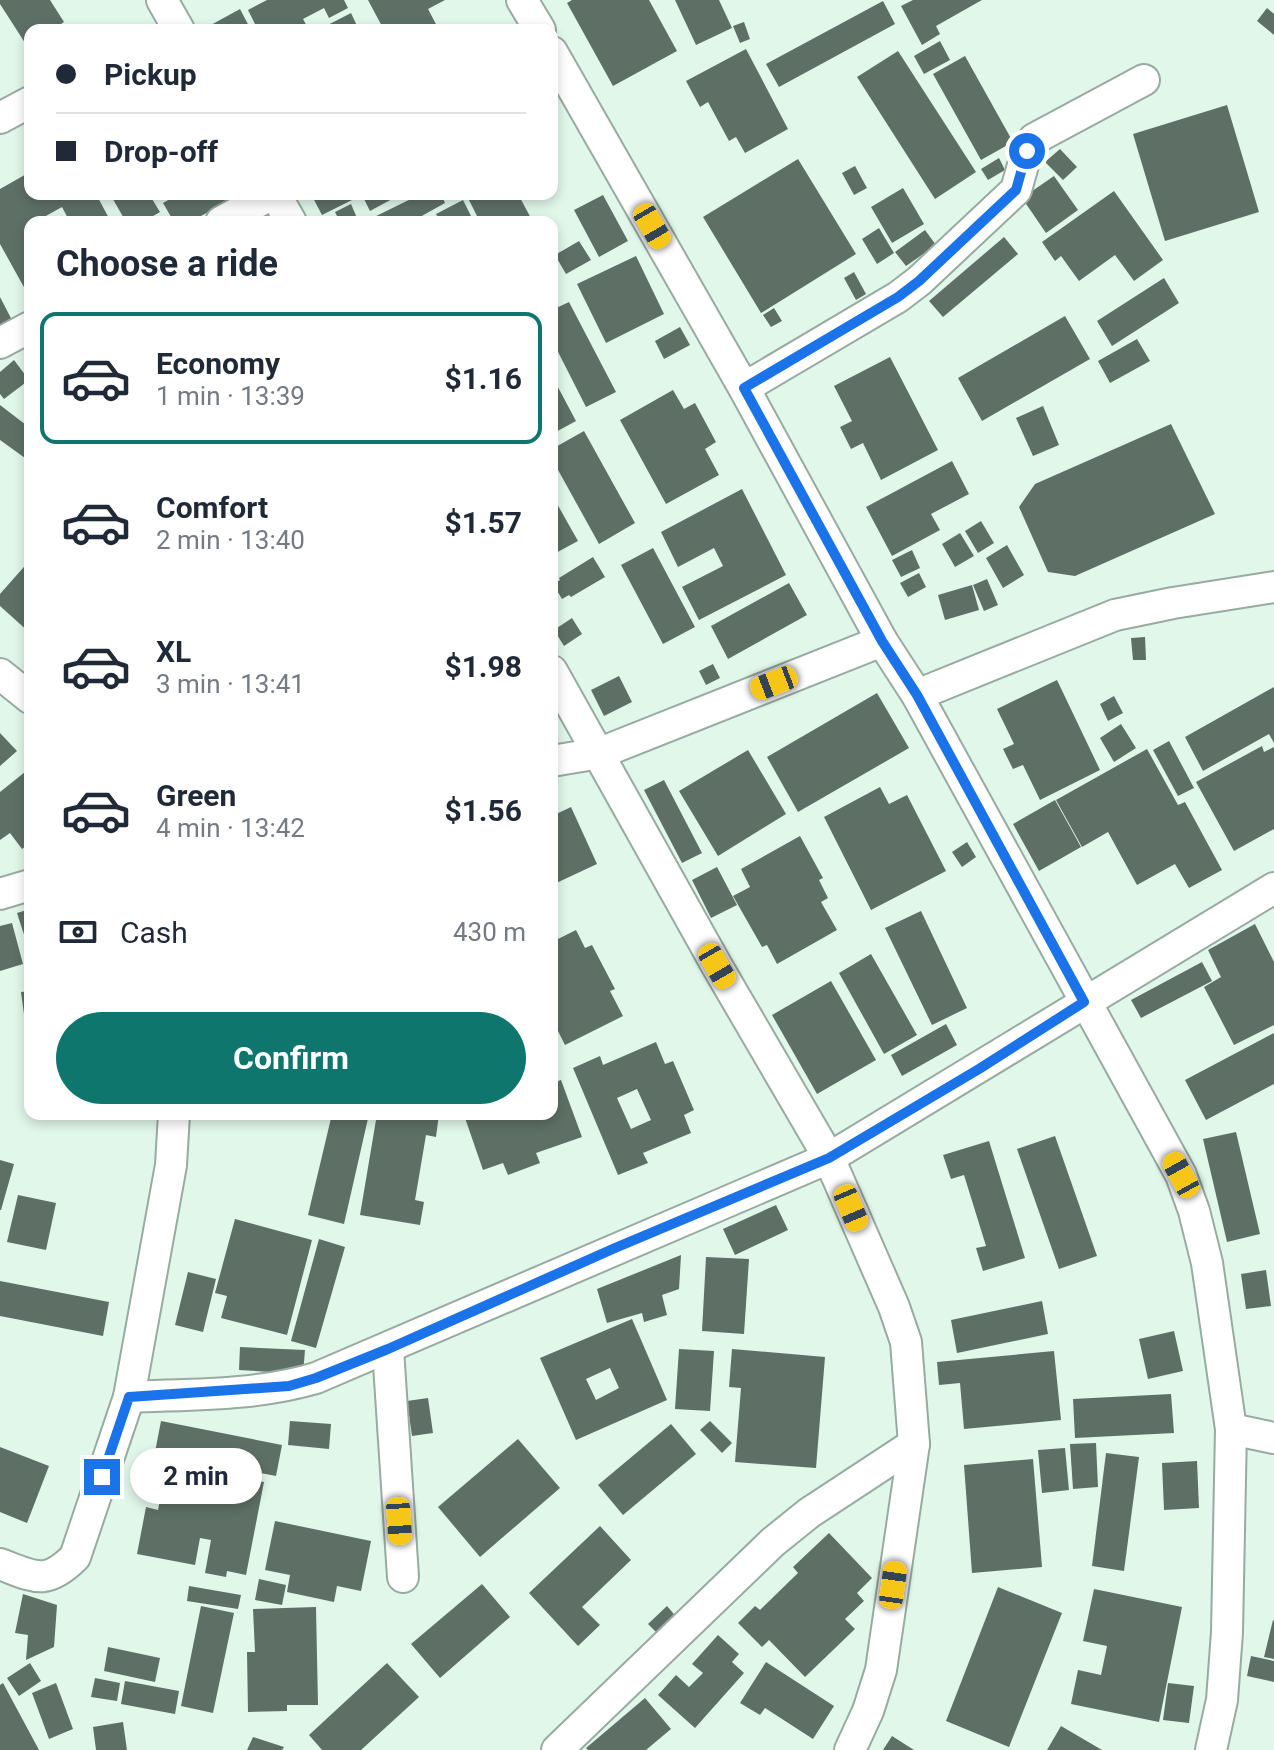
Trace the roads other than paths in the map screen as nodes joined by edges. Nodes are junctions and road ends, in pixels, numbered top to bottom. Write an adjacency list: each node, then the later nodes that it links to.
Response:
1 (522, 0): 2 (street)
2 (536, 24)
3 (558, 62): 11 (street)
4 (1144, 80): 11 (street)
5 (24, 105): 6 (street)
6 (0, 118)
7 (262, 200): 8 (street)
8 (232, 216)
9 (24, 330): 10 (street)
10 (0, 343)
11 (744, 388): 13 (street)
12 (1274, 587): 17 (street)
13 (882, 641): 17 (street); 18 (street)
14 (0, 674): 16 (street)
15 (558, 681): 18 (street)
16 (24, 693)
17 (917, 695): 23 (street)
18 (600, 753): 19 (street); 25 (street)
19 (558, 760)
20 (24, 887): 22 (street)
21 (1274, 888): 23 (street)
22 (0, 894)
23 (1084, 1002): 25 (street); 28 (street)
24 (174, 1120): 27 (street)
25 (829, 1158): 26 (street); 30 (street)
26 (388, 1349): 27 (street); 32 (street)
27 (129, 1397): 31 (street)
28 (1231, 1429): 29 (street); 35 (street)
29 (1274, 1438)
30 (914, 1444): 33 (street); 34 (street)
31 (0, 1564)
32 (403, 1577)
33 (557, 1750)
34 (850, 1750)
35 (1211, 1750)

